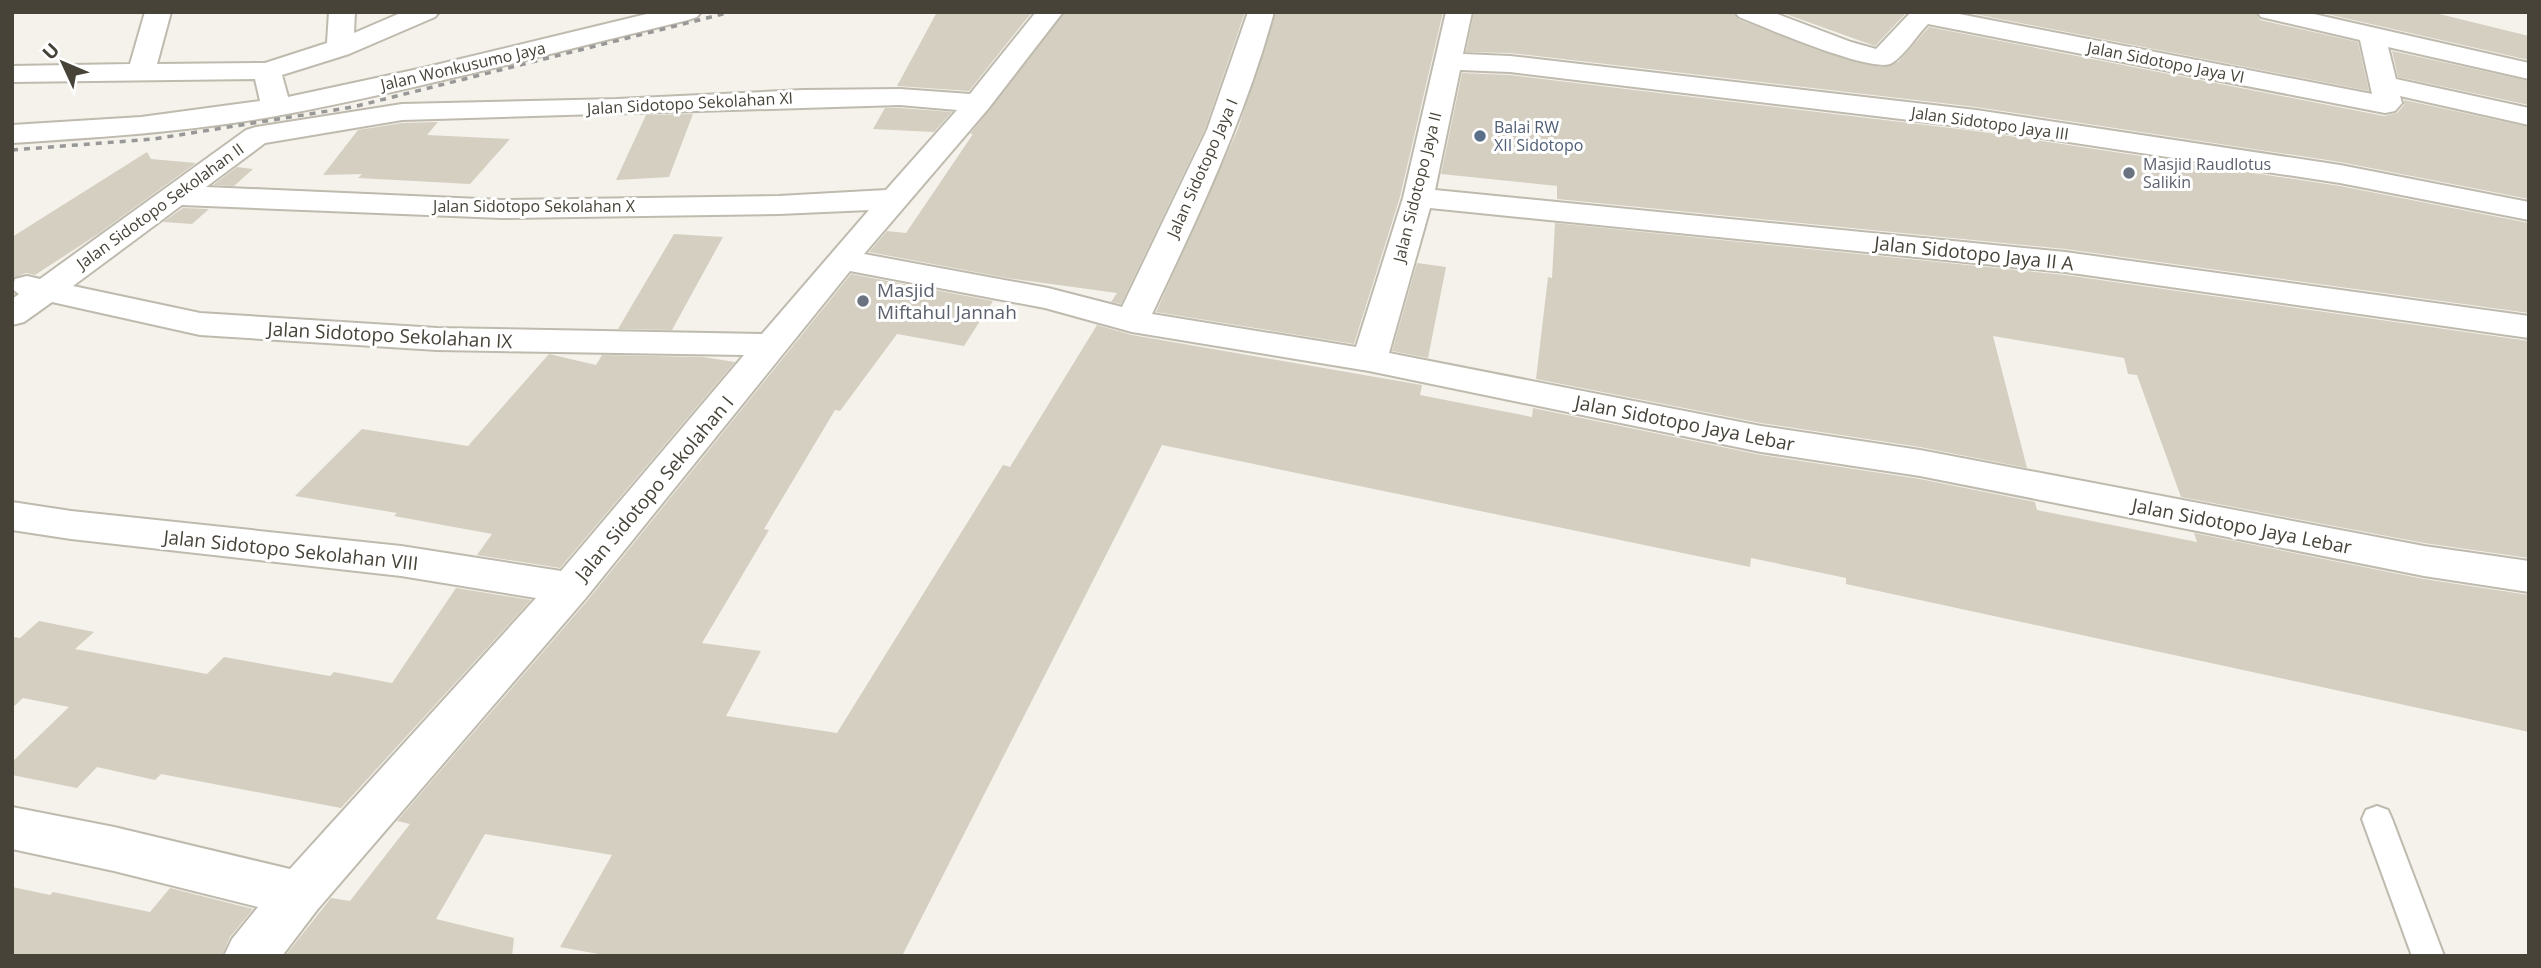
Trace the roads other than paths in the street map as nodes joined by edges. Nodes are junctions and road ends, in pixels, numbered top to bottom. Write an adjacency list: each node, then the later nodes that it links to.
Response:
1 (158, 12): 18 (street)
2 (342, 12): 14 (street)
3 (426, 12): 14 (street)
4 (587, 12): 12 (street)
5 (688, 12): 12 (street, Jalan Wonkusumo Jaya)
6 (1050, 12): 21 (street, Jalan Sidotopo Sekolahan I)
7 (1261, 12): 35 (street, Jalan Sidotopo Jaya I)
8 (1459, 12): 15 (street, Jalan Sidotopo Jaya II)
9 (1748, 12): 11 (street)
10 (2270, 12): 13 (street)
11 (1925, 13): 20 (street, Jalan Sidotopo Jaya VI)
12 (608, 32): 22 (street, Jalan Wonkusumo Jaya)
13 (2371, 33): 17 (street); 20 (street)
14 (340, 48): 16 (street)
15 (1447, 61): 28 (street, Jalan Sidotopo Jaya II); 30 (street, Jalan Sidotopo Jaya III)
16 (267, 71): 18 (street); 22 (street)
17 (2529, 71)
18 (141, 73): 19 (street)
19 (12, 74)
20 (2383, 84): 24 (street)
21 (978, 103): 23 (street, Jalan Sidotopo Sekolahan XI); 29 (street, Jalan Sidotopo Sekolahan I)
22 (274, 108): 25 (street, Jalan Wonkusumo Jaya); 26 (street)
23 (402, 112): 26 (street, Jalan Sidotopo Sekolahan II)
24 (2529, 117)
25 (12, 134)
26 (256, 136): 27 (street, Jalan Sidotopo Sekolahan II)
27 (173, 195): 29 (street, Jalan Sidotopo Sekolahan X); 33 (street, Jalan Sidotopo Sekolahan II)
28 (1418, 198): 36 (street, Jalan Sidotopo Jaya II A); 38 (street, Jalan Sidotopo Jaya II)
29 (896, 199): 31 (street, Jalan Sidotopo Sekolahan I)
30 (2529, 211)
31 (842, 260): 35 (street, Jalan Sidotopo Jaya Lebar); 37 (street, Jalan Sidotopo Sekolahan I)
32 (12, 282): 33 (street, Jalan Sidotopo Sekolahan IX)
33 (45, 290): 34 (street, Jalan Sidotopo Sekolahan II); 37 (street, Jalan Sidotopo Sekolahan IX)
34 (12, 315)
35 (1132, 321): 38 (street, Jalan Sidotopo Jaya Lebar)
36 (2529, 327)
37 (773, 345): 41 (street, Jalan Sidotopo Sekolahan I)
38 (1369, 360): 40 (street, Jalan Sidotopo Jaya Lebar)
39 (12, 516): 41 (street, Jalan Sidotopo Sekolahan VIII)
40 (2529, 577)
41 (570, 588): 44 (street, Jalan Sidotopo Sekolahan I)
42 (2377, 819): 46 (lane)
43 (12, 828): 44 (street)
44 (299, 894): 45 (street, Jalan Sidotopo Sekolahan I)
45 (250, 956)
46 (2428, 956)

